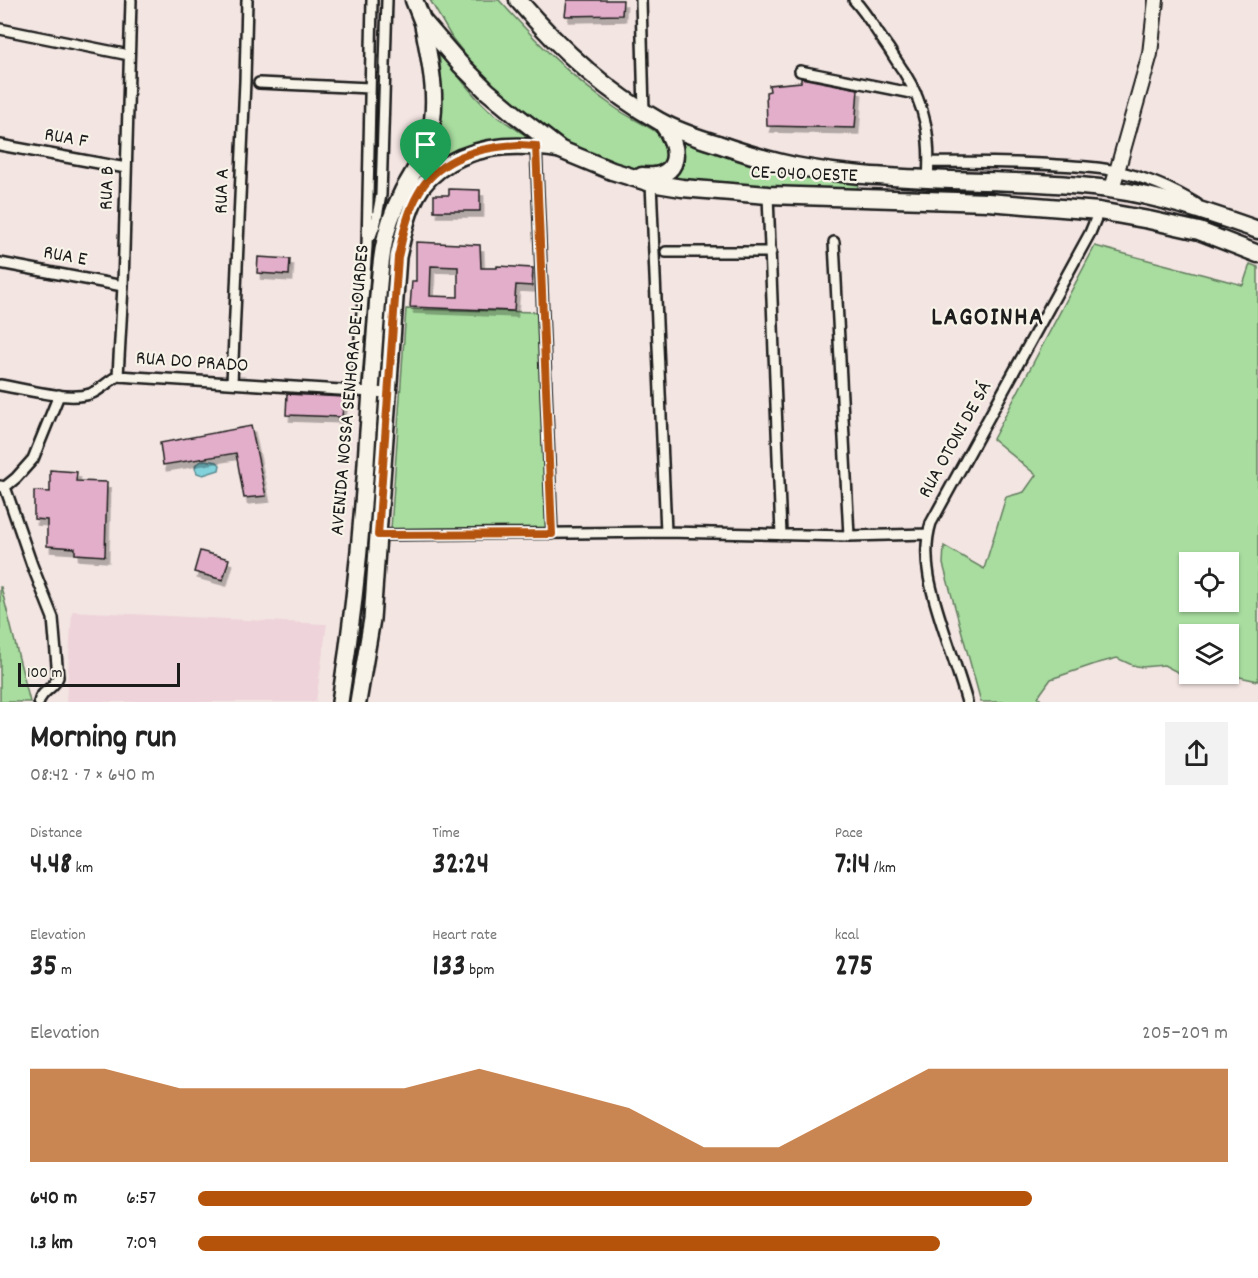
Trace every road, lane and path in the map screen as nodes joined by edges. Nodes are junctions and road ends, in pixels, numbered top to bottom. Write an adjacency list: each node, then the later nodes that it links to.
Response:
1 (131, 0): 12 (street, RUA B)
2 (247, 0): 40 (street, RUA A)
3 (372, 0): 15 (street)
4 (387, 0): 33 (street)
5 (414, 0): 10 (highway, CE-040 OESTE)
6 (518, 0): 17 (highway, CE-040 OESTE)
7 (641, 0): 17 (street)
8 (854, 0): 16 (street)
9 (1156, 0): 24 (street)
10 (422, 20): 21 (highway, CE-040 OESTE); 42 (main road, AVENIDA NOSSA SENHORA DE LOURDES)
11 (0, 29): 12 (street)
12 (129, 55): 22 (street, RUA B)
13 (800, 71): 16 (street)
14 (259, 83): 15 (street)
15 (370, 88): 33 (street)
16 (916, 94): 23 (street)
17 (644, 112): 18 (highway, CE-040 OESTE)
18 (661, 122): 23 (highway, CE-040 OESTE); 25 (highway)
19 (0, 145): 22 (street, RUA F)
20 (536, 146): 21 (main road, AVENIDA NOSSA SENHORA DE LOURDES); 43 (main road, AVENIDA NOSSA SENHORA DE LOURDES); 47 (street)
21 (561, 150): 25 (highway, CE-040 OESTE)
22 (126, 168): 38 (street, RUA B)
23 (928, 170): 24 (street); 27 (highway, CE-040 OESTE)
24 (1118, 171): 27 (street); 30 (street)
25 (623, 175): 26 (highway, CE-040 OESTE)
26 (651, 183): 28 (highway, CE-040 OESTE); 46 (street)
27 (1112, 189): 30 (highway, CE-040 OESTE)
28 (768, 195): 29 (highway, CE-040 OESTE); 35 (street)
29 (1099, 211): 36 (highway, CE-040 OESTE); 48 (street, RUA OTONI DE SÁ)
30 (1217, 216): 31 (highway, CE-040 OESTE)
31 (1258, 230)
32 (834, 242): 51 (street)
33 (367, 247): 42 (street)
34 (666, 252): 35 (street)
35 (771, 252): 50 (street)
36 (1258, 254)
37 (0, 263): 38 (street, RUA E)
38 (123, 286): 39 (street, RUA B)
39 (118, 376): 40 (street, RUA DO PRADO); 44 (street, RUA DO PRADO)
40 (232, 383): 42 (street, RUA DO PRADO)
41 (0, 385): 44 (street, RUA DO PRADO)
42 (363, 391): 43 (street, RUA DO PRADO); 53 (main road, AVENIDA NOSSA SENHORA DE LOURDES)
43 (388, 393): 49 (main road, AVENIDA NOSSA SENHORA DE LOURDES)
44 (59, 395): 45 (street)
45 (2, 487): 52 (street)
46 (666, 532): 47 (street); 50 (street)
47 (552, 534): 49 (street)
48 (927, 534): 51 (street); 55 (street, RUA OTONI DE SÁ)
49 (378, 535): 54 (main road, AVENIDA NOSSA SENHORA DE LOURDES)
50 (781, 535): 51 (street)
51 (849, 536)
52 (39, 702)
53 (340, 702)
54 (358, 702)
55 (967, 702)

